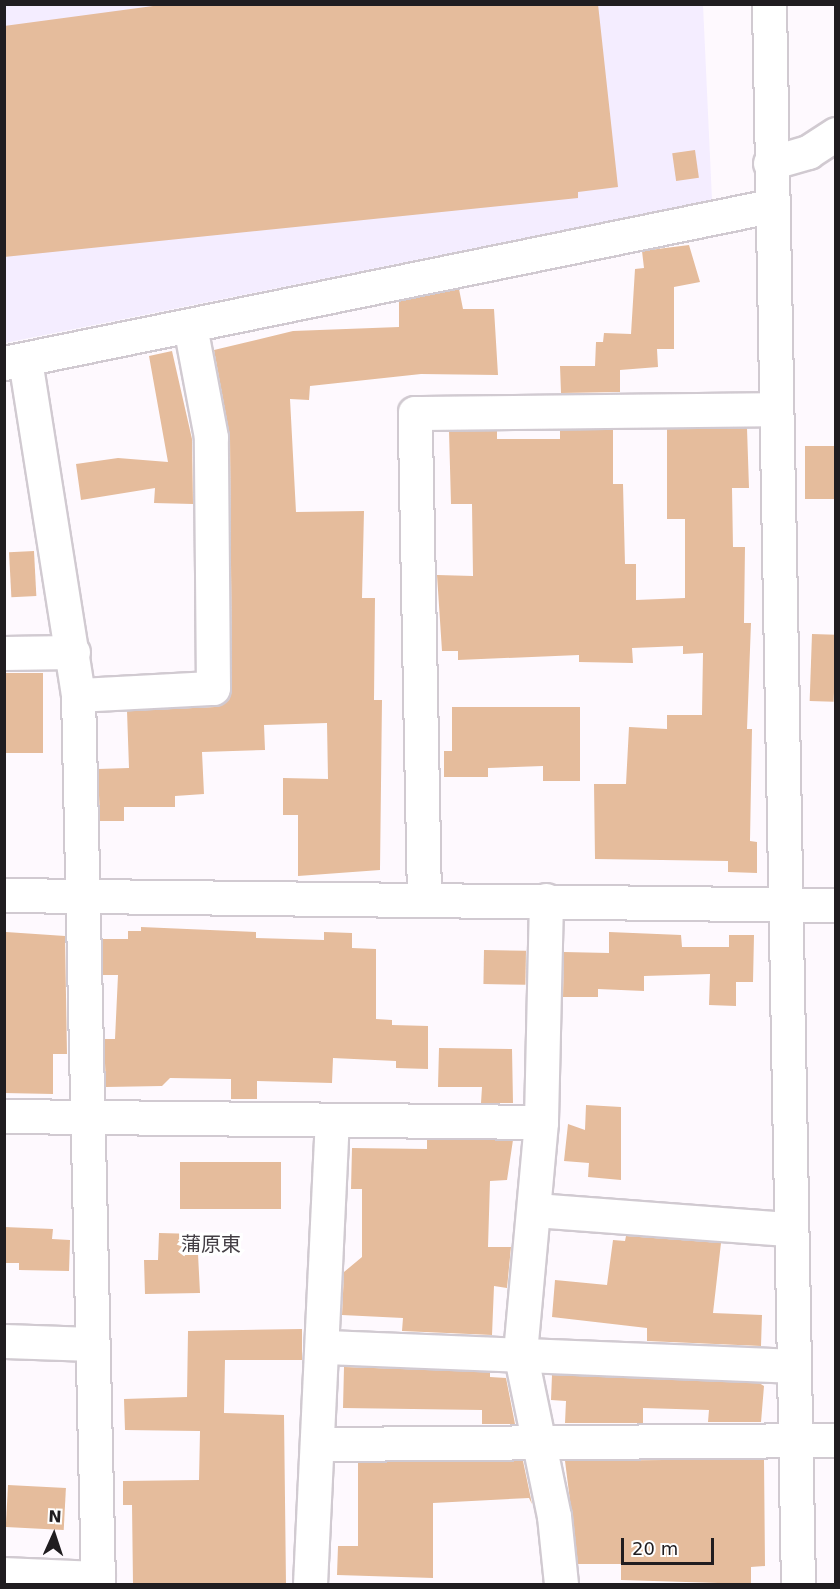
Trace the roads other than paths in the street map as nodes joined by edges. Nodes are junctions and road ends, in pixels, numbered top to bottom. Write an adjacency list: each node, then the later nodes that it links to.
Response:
1 (769, 4): 3 (street)
2 (836, 134): 3 (street)
3 (770, 163): 4 (street)
4 (770, 206): 5 (street); 7 (street)
5 (190, 326): 6 (street); 10 (street)
6 (14, 362): 9 (street)
7 (773, 409): 13 (street); 15 (street)
8 (4, 652): 9 (street)
9 (74, 652): 10 (street)
10 (78, 694): 12 (street)
11 (4, 895): 12 (street)
12 (87, 897): 13 (street); 18 (street)
13 (424, 899): 14 (street)
14 (546, 900): 15 (street); 20 (street)
15 (787, 903): 16 (street); 22 (street)
16 (836, 904)
17 (4, 1116): 18 (street)
18 (87, 1117): 19 (street); 24 (street)
19 (332, 1122): 20 (street); 25 (street)
20 (541, 1122): 21 (street)
21 (535, 1210): 22 (street); 26 (street)
22 (790, 1229): 27 (street)
23 (4, 1341): 24 (street)
24 (90, 1344): 33 (street)
25 (324, 1347): 26 (street); 31 (street)
26 (520, 1352): 27 (street); 30 (street)
27 (793, 1366): 28 (street)
28 (796, 1440): 29 (street); 30 (street); 36 (street)
29 (836, 1440)
30 (541, 1442): 31 (street); 35 (street)
31 (321, 1444): 34 (street)
32 (4, 1574): 33 (street)
33 (98, 1581)
34 (310, 1584)
35 (561, 1584)
36 (798, 1584)

